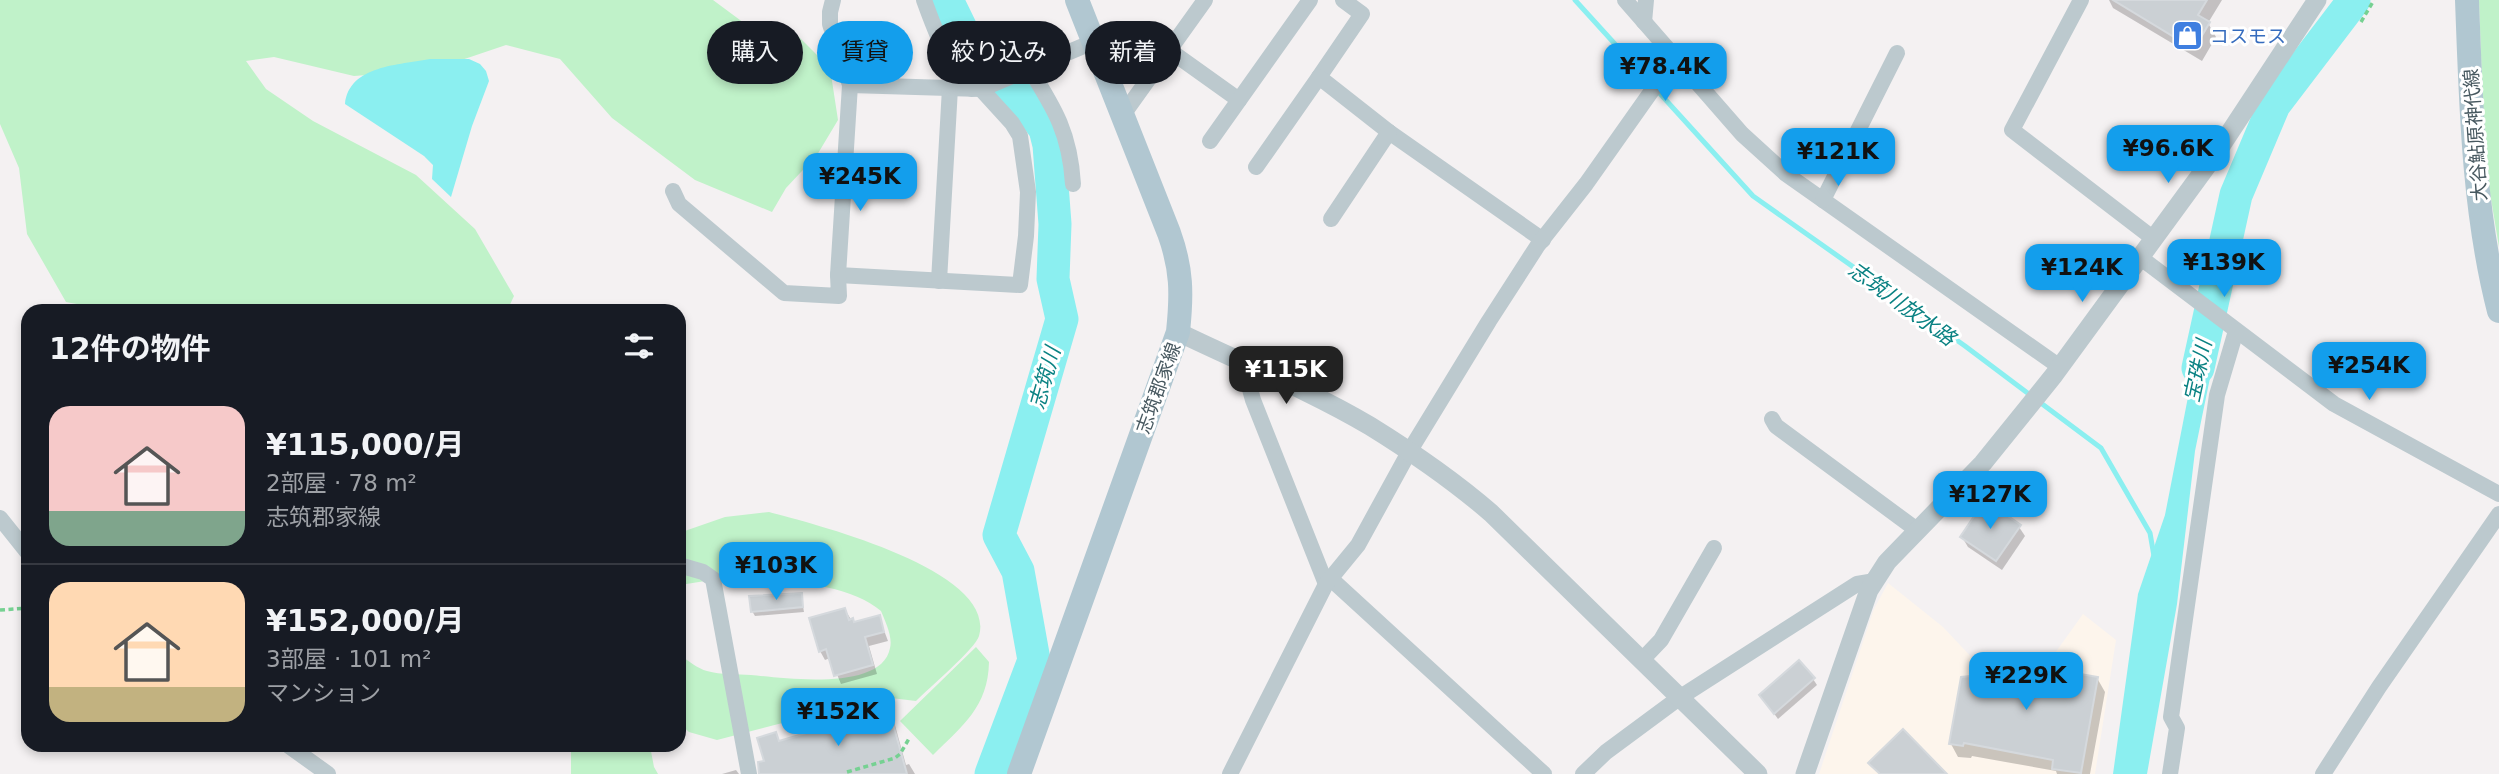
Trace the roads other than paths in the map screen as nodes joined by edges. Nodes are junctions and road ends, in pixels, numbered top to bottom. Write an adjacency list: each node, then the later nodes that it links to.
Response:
1 (833, 0): 23 (street)
2 (924, 0): 25 (street)
3 (1077, 0): 12 (main road, 志筑郡家線)
4 (1205, 0): 14 (street)
5 (1310, 0): 26 (street)
6 (1343, 0): 18 (street)
7 (1625, 0): 13 (street)
8 (1646, 0): 13 (street)
9 (2081, 0): 35 (street)
10 (2317, 0): 35 (street)
11 (2467, 0): 40 (main road, 大谷鮎原神代線)
12 (1085, 21)
13 (1644, 22): 16 (street)
14 (1181, 33)
15 (1897, 53): 33 (street)
16 (1675, 58): 33 (street); 36 (street)
17 (1181, 59): 26 (street)
18 (1319, 77): 28 (street); 30 (street)
19 (991, 84): 25 (street)
20 (1034, 84): 31 (street)
21 (1109, 84): 27 (main road, 志筑郡家線)
22 (1145, 84): 27 (street)
23 (850, 85): 24 (street); 38 (street)
24 (950, 88): 25 (street); 39 (street)
25 (981, 88): 39 (street)
26 (1239, 100): 29 (street)
27 (1122, 116): 42 (main road, 志筑郡家線)
28 (1389, 132): 34 (street); 36 (street)
29 (1210, 141)
30 (1256, 167)
31 (1073, 184)
32 (673, 191): 38 (street)
33 (1823, 200): 44 (street)
34 (1331, 219)
35 (2154, 239): 37 (street)
36 (1543, 240): 46 (street)
37 (2141, 258): 41 (street); 44 (street)
38 (838, 275): 39 (street)
39 (939, 281)
40 (2499, 311)
41 (2233, 329): 47 (street); 67 (street)
42 (1178, 332): 43 (street); 61 (main road, 志筑郡家線)
43 (1244, 364): 46 (street); 54 (street)
44 (2057, 371): 50 (street)
45 (1772, 419): 50 (street)
46 (1409, 452): 54 (street); 56 (street)
47 (2499, 494)
48 (2499, 514): 68 (street)
49 (0, 518): 51 (street)
50 (1917, 530): 55 (street)
51 (21, 544)
52 (1714, 548): 56 (street)
53 (686, 567): 60 (street)
54 (1329, 581): 62 (street); 63 (street)
55 (1875, 581): 57 (street); 66 (street)
56 (1641, 661): 57 (street)
57 (1679, 698): 64 (street); 65 (street)
58 (297, 752): 59 (street)
59 (328, 774)
60 (749, 774)
61 (1019, 774)
62 (1230, 774)
63 (1544, 774)
64 (1583, 774)
65 (1758, 774)
66 (1805, 774)
67 (2170, 774)
68 (2323, 774)

